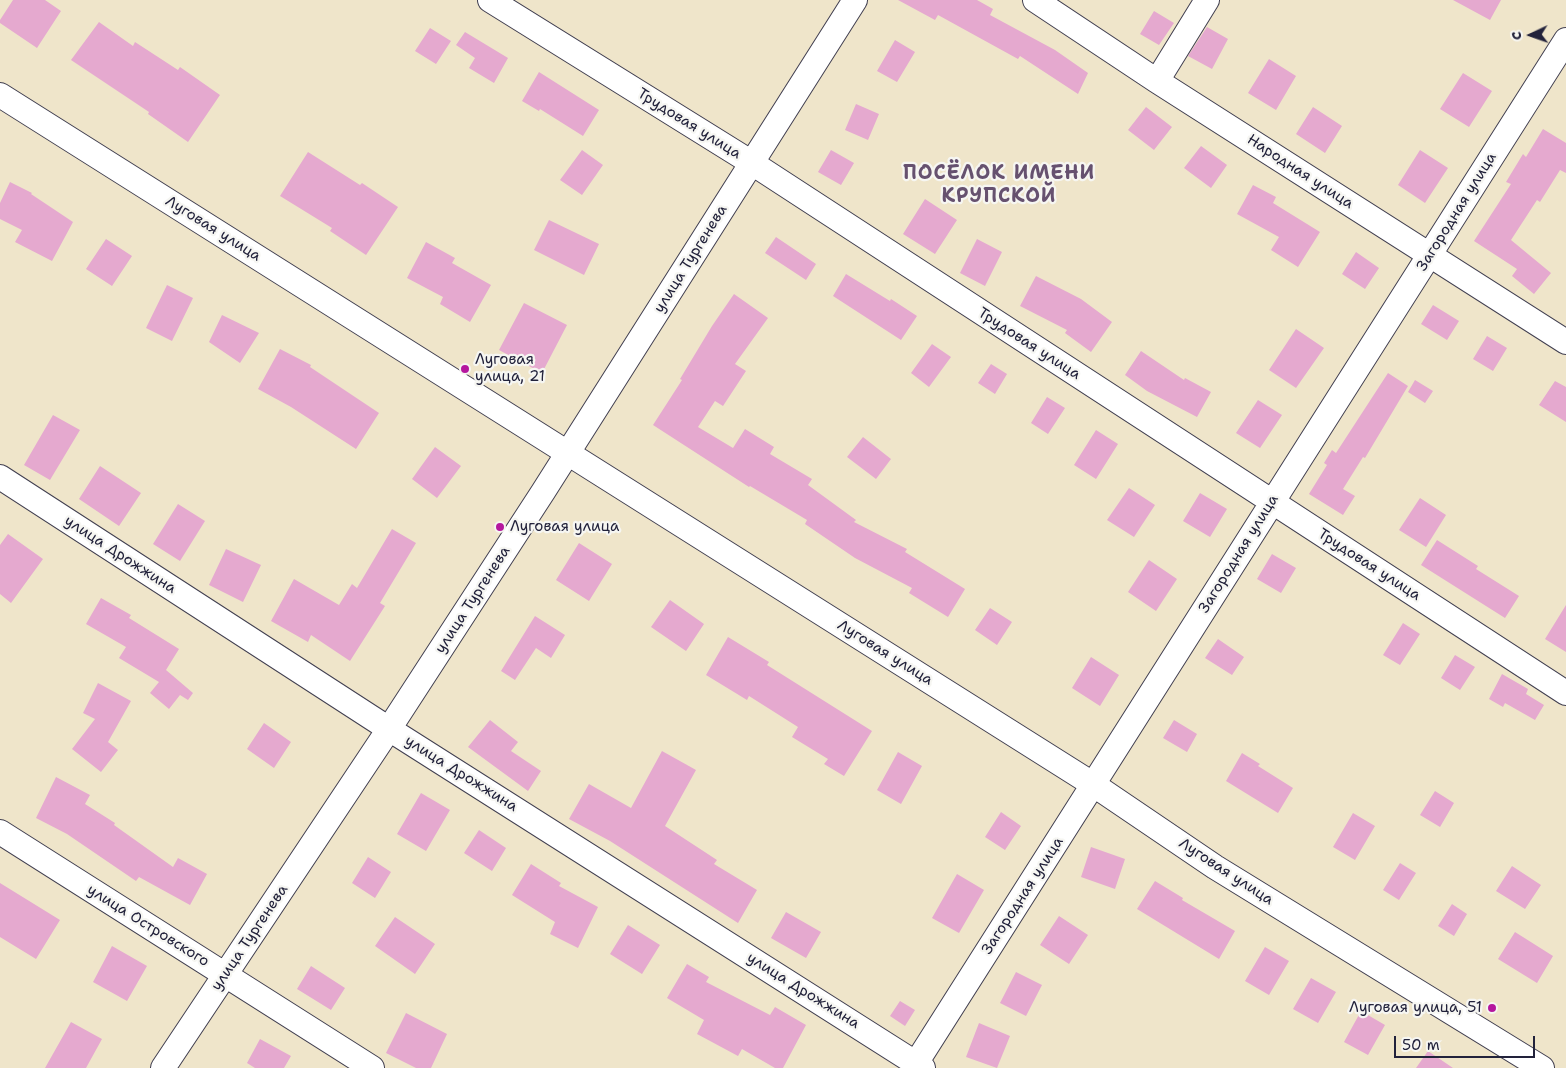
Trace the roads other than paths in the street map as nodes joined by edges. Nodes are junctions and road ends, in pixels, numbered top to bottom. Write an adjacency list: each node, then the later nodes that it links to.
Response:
1 (490, 0): 8 (street, Трудовая улица)
2 (855, 0): 8 (street, улица Тургенева)
3 (1035, 0): 6 (street, Народная улица)
4 (1207, 0): 6 (street)
5 (1566, 40): 9 (street, Загородная улица)
6 (1158, 81): 9 (street, Народная улица)
7 (0, 95): 11 (street, Луговая улица)
8 (752, 164): 11 (street, улица Тургенева); 13 (street, Трудовая улица)
9 (1430, 256): 10 (street, Народная улица); 13 (street, Загородная улица)
10 (1566, 342)
11 (568, 453): 15 (street, улица Тургенева); 16 (street, Луговая улица)
12 (0, 477): 15 (street, улица Дрожжина)
13 (1272, 502): 14 (street, Трудовая улица); 16 (street, Загородная улица)
14 (1566, 693)
15 (389, 729): 18 (street, улица Тургенева); 19 (street, улица Дрожжина)
16 (1094, 785): 19 (street, Загородная улица); 22 (street, Луговая улица)
17 (0, 832): 18 (street, улица Островского)
18 (226, 975): 20 (street, улица Тургенева); 21 (street, улица Островского)
19 (917, 1066)
20 (163, 1068)
21 (372, 1068)
22 (1542, 1068)

